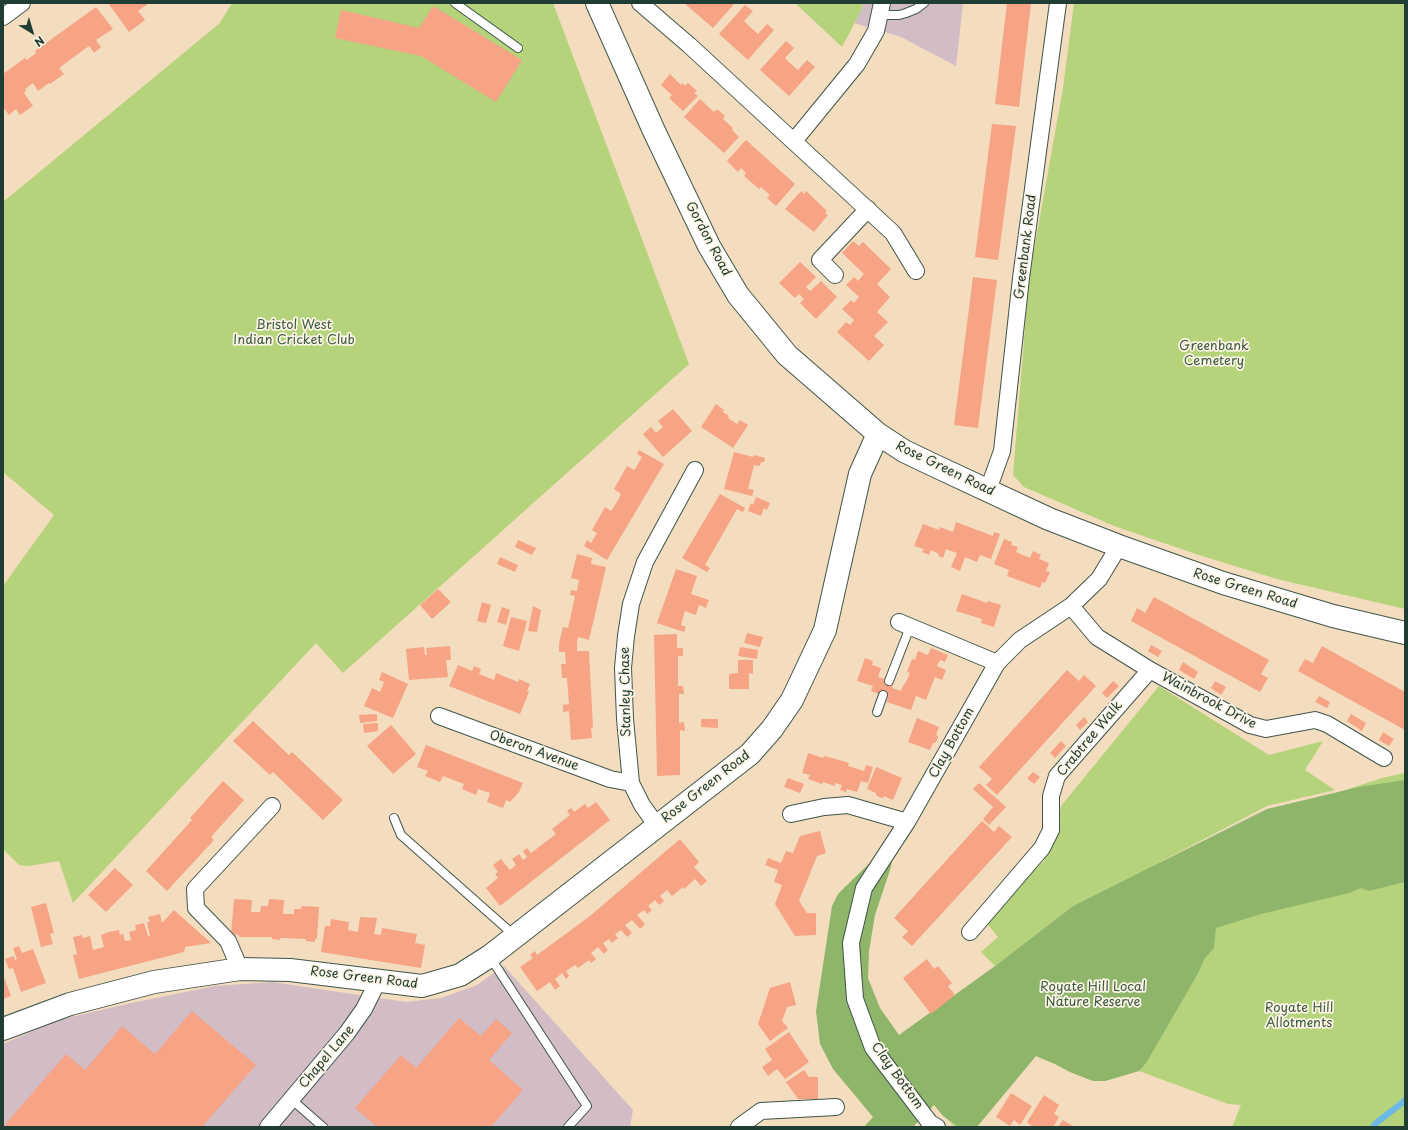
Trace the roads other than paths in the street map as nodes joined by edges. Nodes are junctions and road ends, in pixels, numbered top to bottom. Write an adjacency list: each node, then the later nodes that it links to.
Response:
1 (22, 3): 8 (street)
2 (455, 3): 9 (lane)
3 (597, 3): 14 (street, Gordon Road)
4 (640, 3): 10 (street)
5 (924, 3): 7 (lane)
6 (1058, 3): 16 (street, Greenbank Road)
7 (881, 9): 10 (street)
8 (3, 17)
9 (518, 48)
10 (794, 141): 11 (street)
11 (868, 209): 12 (street); 13 (street)
12 (916, 271)
13 (835, 275)
14 (878, 434): 16 (street, Rose Green Road); 33 (street, Rose Green Road)
15 (695, 470): 28 (street, Stanley Chase)
16 (988, 490): 17 (street, Rose Green Road)
17 (1119, 546): 18 (street, Clay Bottom); 20 (street, Rose Green Road)
18 (1071, 606): 21 (street, Clay Bottom); 22 (street, Wainbrook Drive)
19 (904, 625): 21 (street); 23 (lane)
20 (1405, 633)
21 (997, 663): 32 (street, Clay Bottom)
22 (1150, 670): 27 (street, Wainbrook Drive); 34 (street, Crabtree Walk)
23 (889, 681)
24 (884, 696): 25 (lane)
25 (877, 712)
26 (439, 716): 28 (street, Oberon Avenue)
27 (1384, 758)
28 (631, 783): 33 (street, Stanley Chase)
29 (272, 806): 37 (street)
30 (791, 814): 32 (street)
31 (394, 818): 35 (lane)
32 (907, 822): 42 (street, Clay Bottom)
33 (657, 826): 35 (street, Rose Green Road)
34 (970, 932)
35 (516, 936): 36 (street, Rose Green Road)
36 (490, 956): 38 (street, Rose Green Road); 45 (lane)
37 (240, 969): 38 (street, Rose Green Road); 39 (street, Rose Green Road)
38 (378, 981): 40 (street, Chapel Lane)
39 (3, 1029)
40 (291, 1099): 43 (street, Chapel Lane); 44 (lane)
41 (836, 1106): 46 (street)
42 (931, 1126)
43 (268, 1127)
44 (324, 1127)
45 (568, 1127)
46 (739, 1127)

